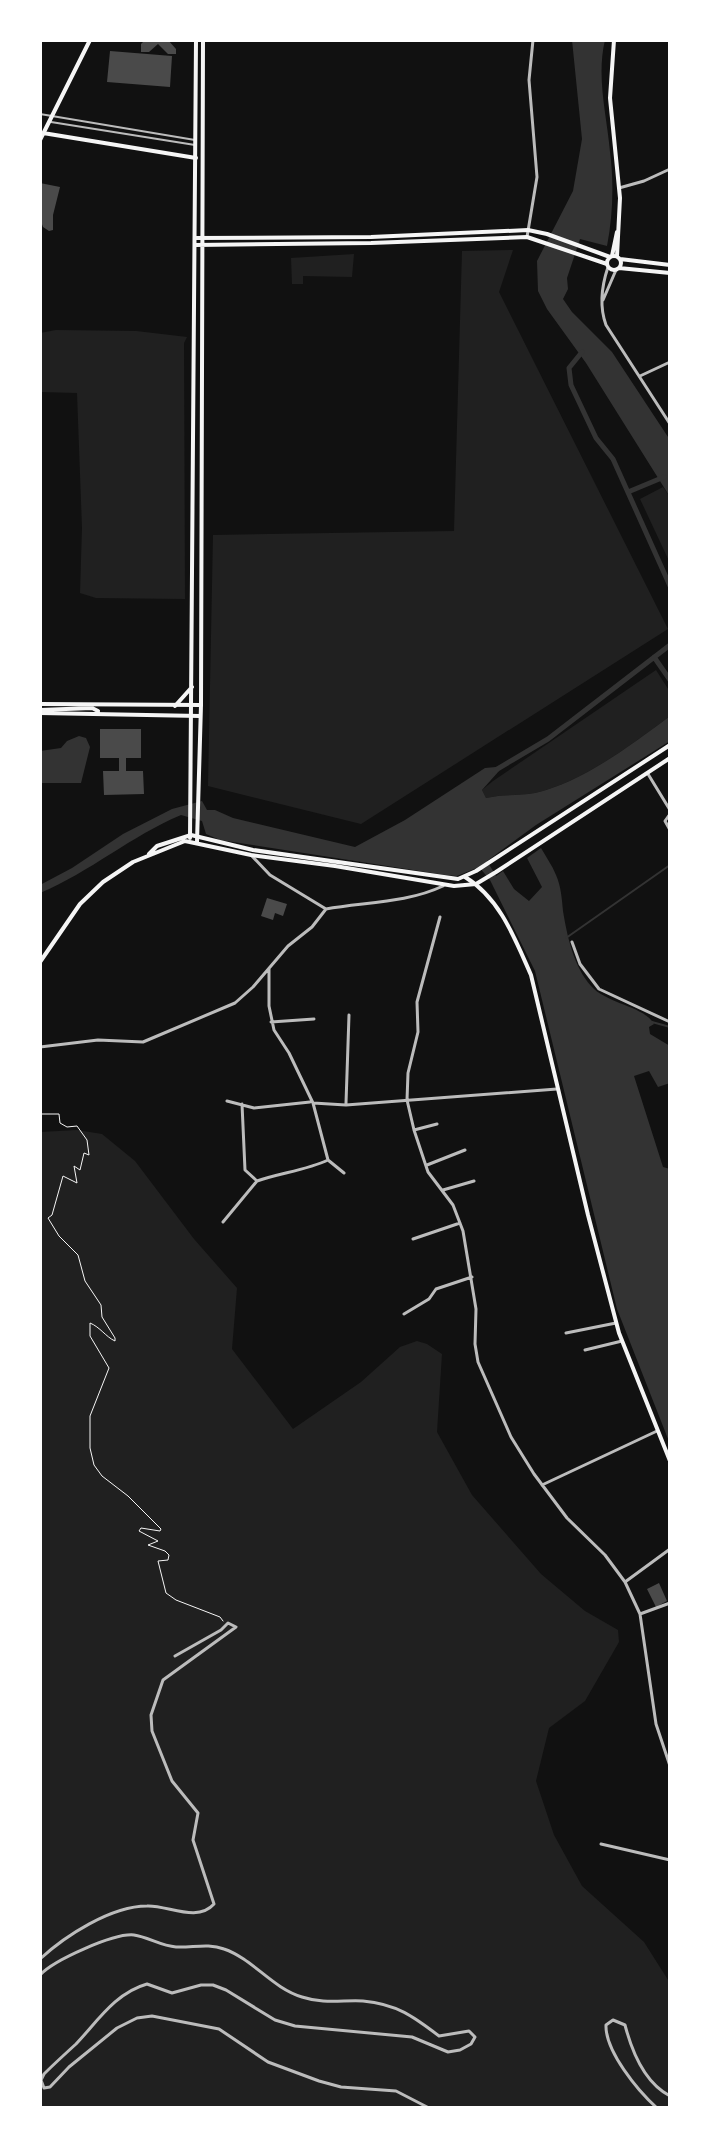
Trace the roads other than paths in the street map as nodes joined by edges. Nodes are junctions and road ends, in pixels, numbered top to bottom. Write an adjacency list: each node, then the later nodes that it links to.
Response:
1 (90, 40): 7 (main road)
2 (196, 40): 10 (main road)
3 (203, 40): 16 (main road)
4 (533, 40): 14 (street)
5 (614, 40): 13 (main road)
6 (40, 114): 7 (street)
7 (49, 120): 8 (main road); 10 (street)
8 (43, 133): 9 (main road); 11 (main road)
9 (40, 140)
10 (196, 142): 11 (main road)
11 (196, 158): 15 (main road)
12 (670, 169): 13 (street)
13 (619, 188): 17 (main road)
14 (528, 234): 16 (main road); 17 (main road); 18 (main road)
15 (195, 242): 16 (main road); 28 (main road)
16 (203, 242): 32 (main road)
17 (615, 257): 18 (main road); 19 (main road); 20 (main road)
18 (608, 265): 20 (main road); 22 (street)
19 (670, 265)
20 (617, 269): 21 (main road); 22 (street)
21 (670, 273)
22 (603, 300): 24 (street)
23 (670, 362): 24 (street)
24 (640, 376): 26 (street)
25 (670, 410): 26 (street)
26 (664, 413): 27 (street)
27 (670, 424)
28 (192, 686): 31 (main road); 33 (main road)
29 (99, 703): 30 (main road); 33 (main road); 34 (main road)
30 (40, 704)
31 (193, 705): 32 (main road); 33 (main road); 37 (main road)
32 (201, 705): 38 (main road)
33 (175, 706)
34 (89, 708): 35 (main road); 36 (main road)
35 (40, 712): 36 (main road)
36 (100, 712): 37 (main road)
37 (192, 716): 38 (main road); 46 (main road)
38 (200, 716): 46 (main road)
39 (670, 745): 42 (main road)
40 (670, 758): 41 (main road)
41 (648, 774): 43 (street); 44 (main road)
42 (581, 804): 44 (main road); 49 (main road)
43 (670, 812): 45 (street)
44 (586, 813): 51 (main road)
45 (670, 830)
46 (193, 836): 47 (main road); 48 (main road); 55 (main road)
47 (251, 855): 48 (main road); 52 (street)
48 (276, 856): 49 (main road); 50 (main road)
49 (465, 877): 51 (main road)
50 (446, 884): 51 (main road); 52 (street)
51 (476, 884): 62 (main road)
52 (326, 909): 56 (street)
53 (440, 917): 63 (street)
54 (572, 942): 60 (street)
55 (40, 962)
56 (269, 969): 59 (street); 61 (street)
57 (349, 1015): 67 (street)
58 (314, 1019): 59 (street)
59 (271, 1022): 65 (street)
60 (670, 1022)
61 (40, 1047)
62 (559, 1089): 63 (street); 82 (main road)
63 (407, 1100): 67 (street); 69 (street)
64 (227, 1101): 66 (street)
65 (313, 1102): 66 (street); 67 (street); 71 (street)
66 (242, 1104): 74 (street)
67 (346, 1105)
68 (437, 1124): 69 (street)
69 (414, 1130): 72 (street)
70 (465, 1150): 72 (street)
71 (328, 1160): 73 (street); 74 (street)
72 (426, 1165): 76 (street)
73 (344, 1173)
74 (257, 1181): 77 (street)
75 (474, 1181): 76 (street)
76 (442, 1191): 78 (street)
77 (223, 1222)
78 (460, 1223): 79 (street); 80 (street)
79 (413, 1239)
80 (472, 1277): 81 (street); 88 (street)
81 (404, 1314)
82 (616, 1323): 83 (street); 84 (main road)
83 (566, 1333)
84 (622, 1341): 85 (street); 86 (main road)
85 (585, 1350)
86 (657, 1431): 87 (main road); 88 (street)
87 (670, 1461)
88 (542, 1485): 90 (street)
89 (670, 1549): 90 (street)
90 (625, 1582): 92 (street)
91 (670, 1603): 92 (street)
92 (640, 1614): 94 (street)
93 (175, 1656): 97 (street)
94 (670, 1766)
95 (601, 1844): 96 (street)
96 (670, 1860)
97 (40, 1959)
98 (40, 1975): 100 (street)
99 (670, 2096): 101 (street)
100 (429, 2108)
101 (657, 2108)

